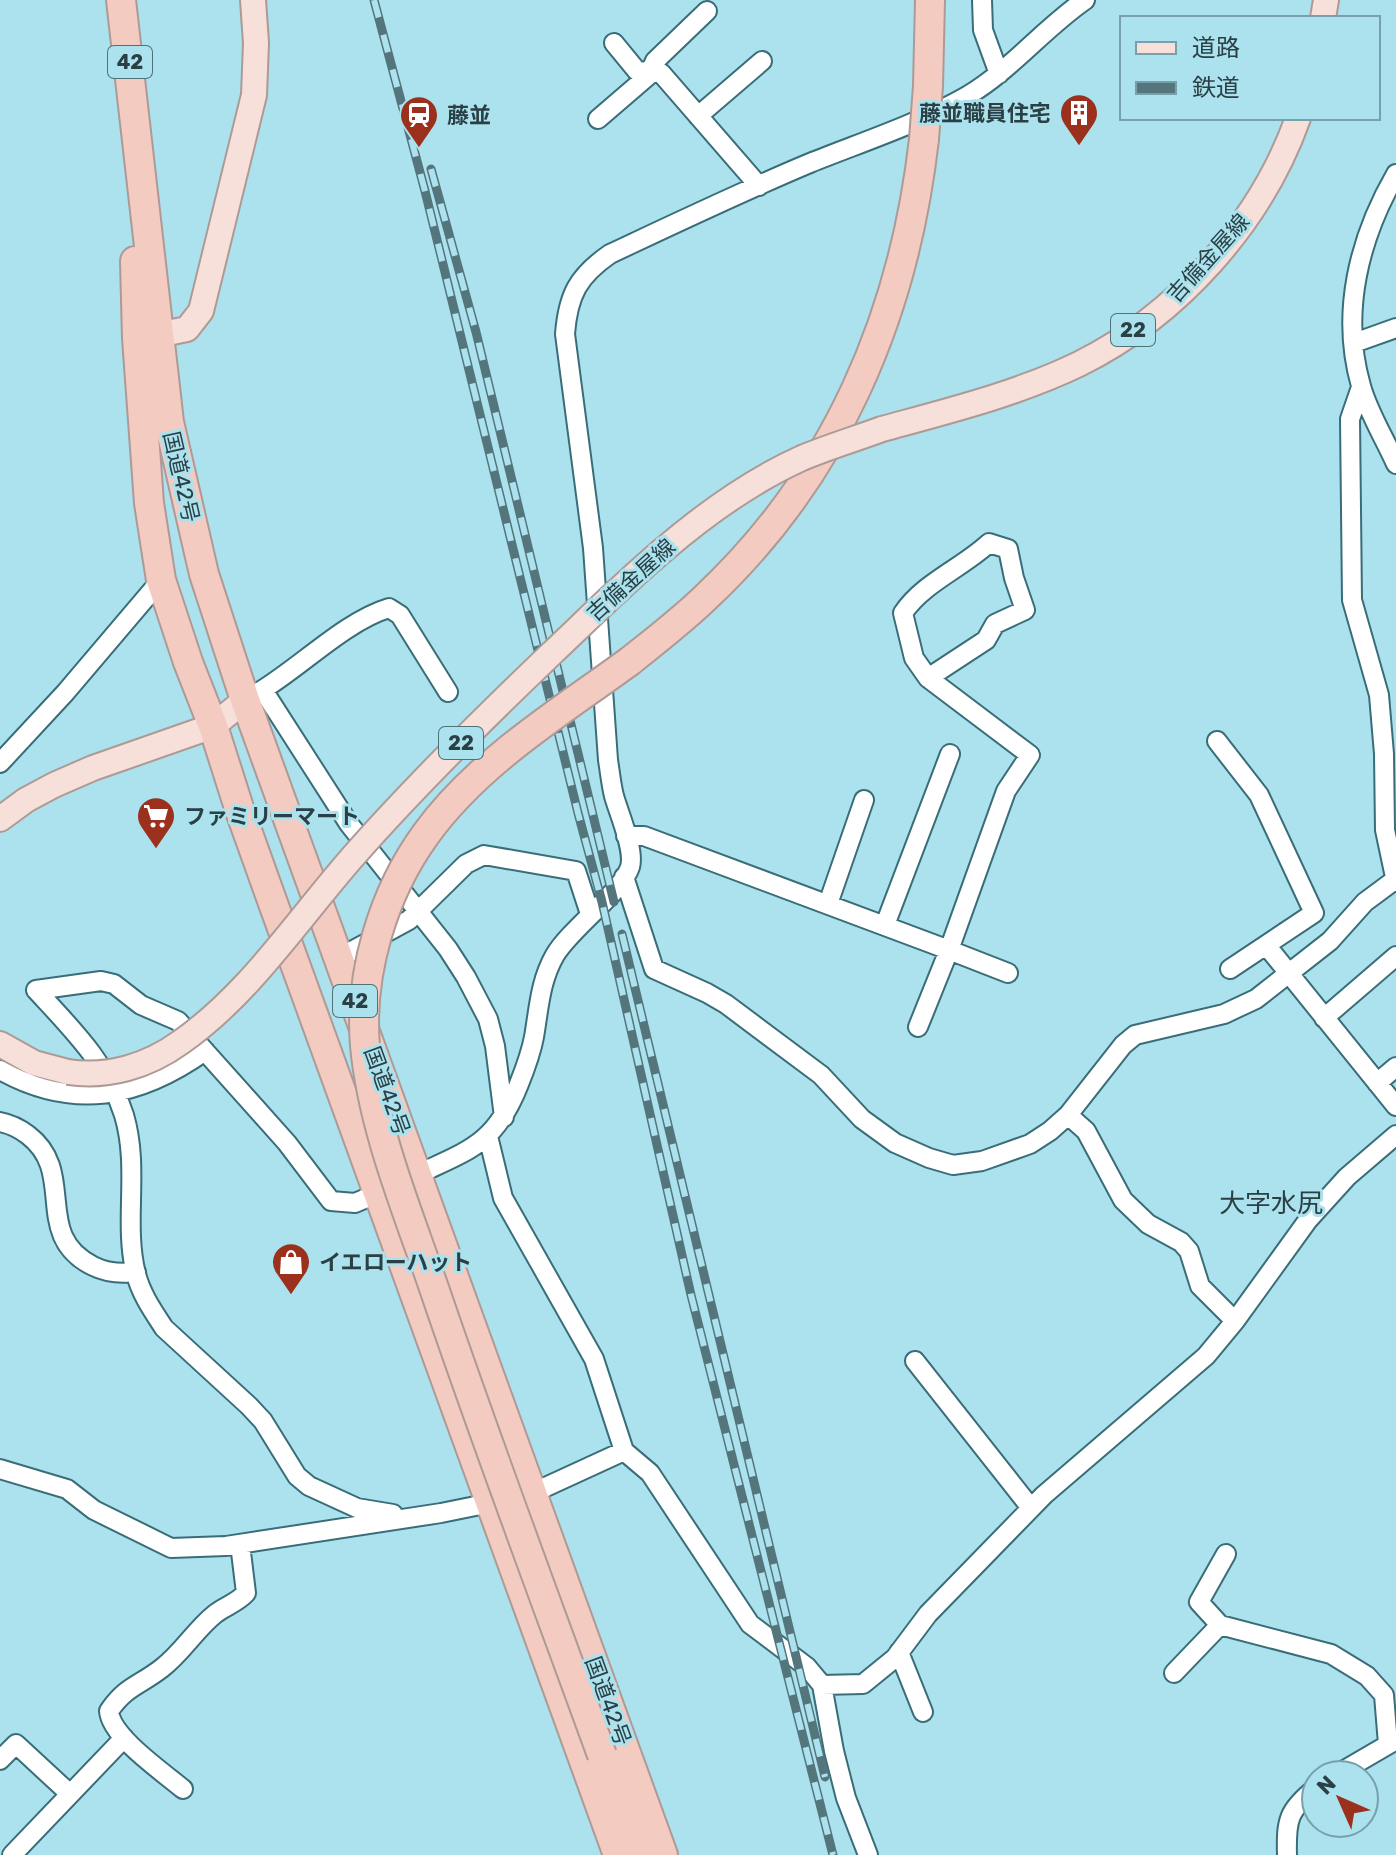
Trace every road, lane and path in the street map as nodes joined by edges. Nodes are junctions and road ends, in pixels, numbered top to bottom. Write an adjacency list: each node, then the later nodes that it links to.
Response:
1 (121, 0): 17 (highway, 国道42号 / 42)
2 (253, 0): 17 (main road)
3 (930, 0): 86 (highway, bridge)
4 (982, 0): 10 (street)
5 (1085, 0): 10 (street)
6 (707, 11): 9 (street)
7 (614, 43): 9 (street)
8 (762, 61): 11 (street)
9 (649, 72): 11 (street); 12 (street)
10 (999, 74): 15 (street)
11 (698, 116): 15 (street)
12 (598, 119)
13 (1297, 120): 47 (main road, 吉備金屋線 / 22, bridge)
14 (1396, 174): 18 (street)
15 (759, 186): 31 (street)
16 (1396, 328): 18 (street)
17 (148, 337): 21 (highway, 国道42号 / 42); 24 (highway, 国道42号 / 42)
18 (1354, 343): 19 (street)
19 (1361, 387): 20 (street); 33 (street)
20 (1396, 464)
21 (161, 580): 25 (highway, 国道42号 / 42); 28 (street)
22 (928, 678): 22 (street); 39 (street)
23 (448, 692): 24 (street)
24 (254, 695): 25 (main road); 35 (street); 41 (highway, 国道42号 / 42)
25 (213, 726): 30 (main road); 60 (highway, 国道42号 / 42)
26 (1217, 741): 38 (street)
27 (950, 754): 37 (street)
28 (0, 763)
29 (864, 800): 34 (street)
30 (0, 819)
31 (626, 836): 32 (street); 34 (street)
32 (624, 877): 36 (street); 54 (street)
33 (1396, 880): 44 (street)
34 (828, 904): 37 (street)
35 (417, 912): 36 (street); 41 (street); 55 (street)
36 (590, 914): 55 (street)
37 (885, 925): 39 (street)
38 (1266, 945): 42 (street); 44 (street)
39 (949, 950): 43 (street); 46 (street)
40 (1396, 956): 45 (street)
41 (339, 958): 59 (highway, 国道42号 / 42)
42 (1230, 969)
43 (1008, 973)
44 (1289, 975): 45 (street); 54 (street)
45 (1324, 1018): 51 (street)
46 (918, 1027)
47 (0, 1044)
48 (205, 1051): 52 (street); 52 (street); 60 (street)
49 (1396, 1067): 51 (street)
50 (0, 1070): 52 (street)
51 (1377, 1083): 53 (street)
52 (116, 1094): 61 (street)
53 (1396, 1106)
54 (1068, 1115): 62 (street)
55 (504, 1117): 58 (street)
56 (0, 1122): 61 (street)
57 (1396, 1135): 62 (street)
58 (488, 1136): 59 (street); 64 (street)
59 (418, 1174): 60 (street); 66 (highway, 国道42号 / 42)
60 (377, 1194): 67 (highway, 国道42号 / 42)
61 (136, 1272): 69 (street)
62 (1235, 1321): 68 (street)
63 (915, 1361): 68 (street)
64 (624, 1451): 66 (street); 75 (street)
65 (0, 1469): 70 (street)
66 (534, 1495): 67 (street); 87 (highway, 国道42号 / 42)
67 (491, 1504): 69 (street); 85 (highway, 国道42号 / 42)
68 (1031, 1508): 73 (street)
69 (409, 1517): 70 (street)
70 (240, 1544): 77 (street)
71 (1226, 1554): 72 (street)
72 (1220, 1625): 74 (street); 78 (street)
73 (899, 1652): 75 (street); 76 (street)
74 (1174, 1673)
75 (822, 1685): 88 (street)
76 (923, 1712)
77 (124, 1738): 81 (street); 82 (street)
78 (1392, 1742): 79 (street)
79 (1363, 1759)
80 (0, 1760): 82 (street)
81 (183, 1789)
82 (70, 1794): 84 (street)
83 (1300, 1801): 89 (street)
84 (12, 1855)
85 (618, 1855)
86 (639, 1855)
87 (663, 1855)
88 (868, 1855)
89 (1287, 1855)

